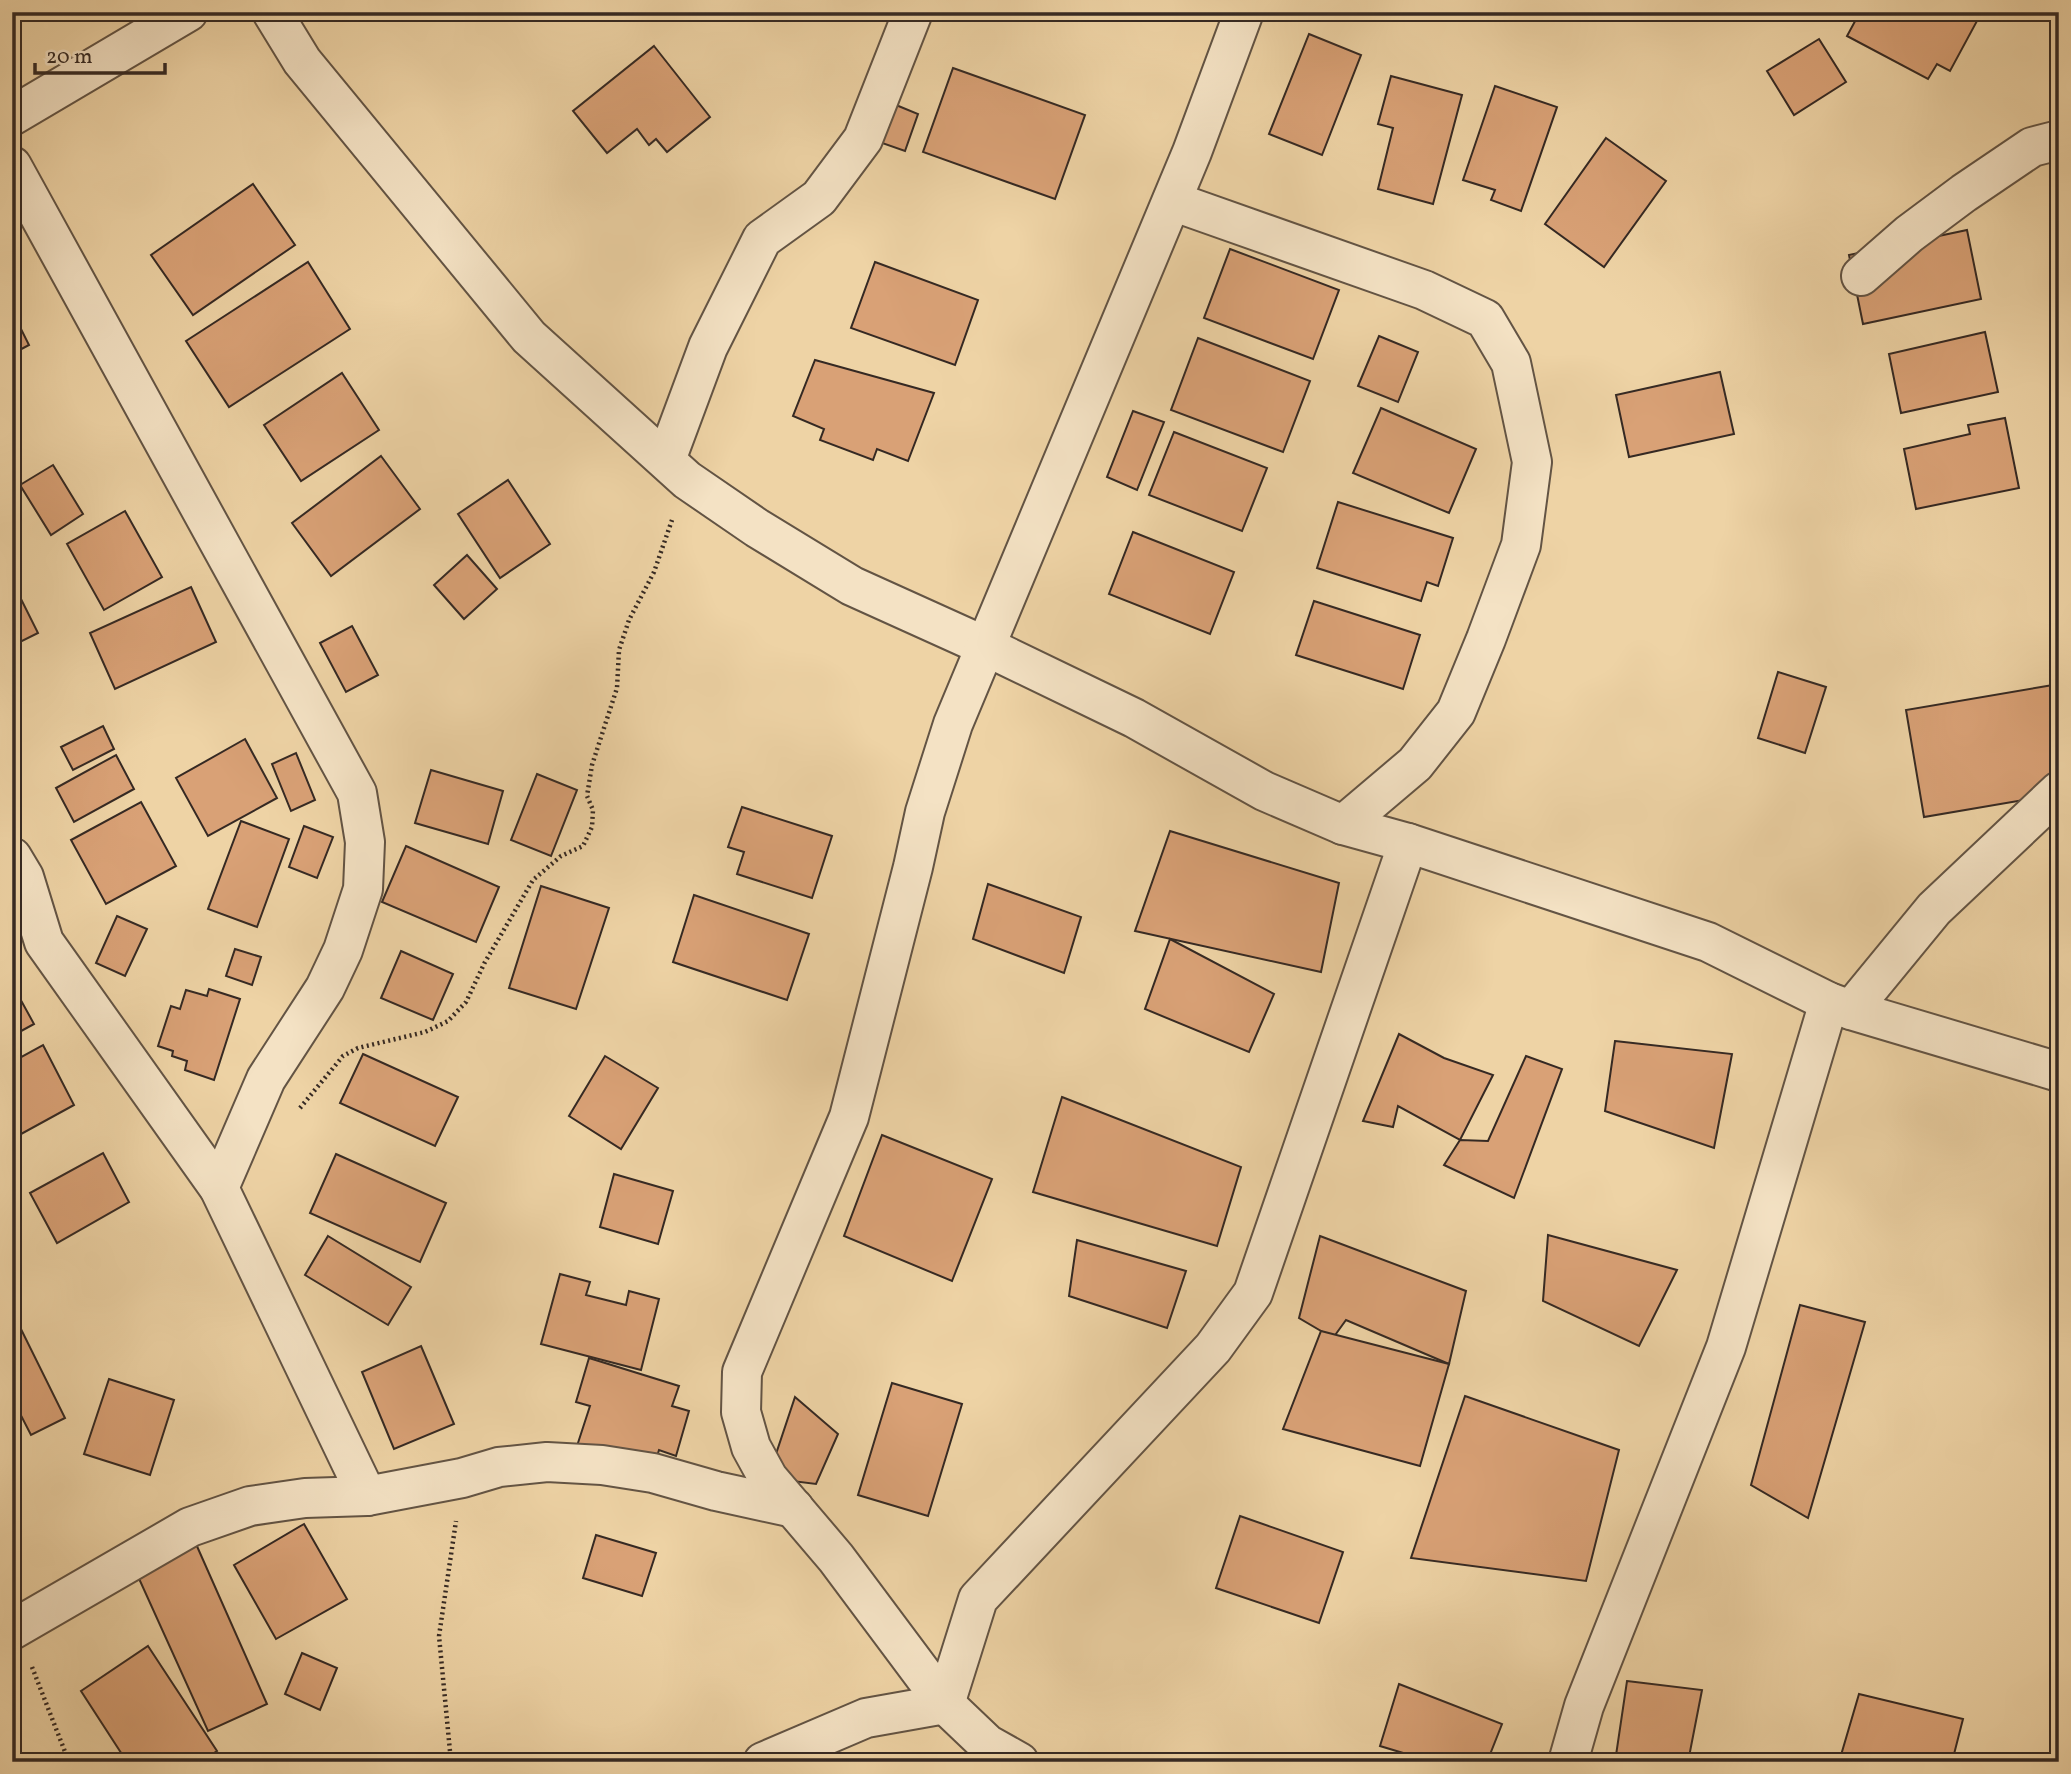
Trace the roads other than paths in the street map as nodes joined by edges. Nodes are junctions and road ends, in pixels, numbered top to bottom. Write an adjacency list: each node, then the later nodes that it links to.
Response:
1 (188, 12): 5 (street)
2 (272, 12): 10 (street)
3 (913, 12): 10 (street)
4 (1244, 12): 8 (street)
5 (12, 116)
6 (2059, 140): 9 (street)
7 (12, 166): 18 (street)
8 (1172, 201): 11 (street); 13 (street)
9 (1861, 276)
10 (677, 470): 11 (street)
11 (987, 647): 13 (street); 20 (street)
12 (2059, 790): 16 (street)
13 (1343, 825): 14 (street)
14 (1408, 843): 16 (street); 22 (street)
15 (12, 857): 18 (street)
16 (1840, 1006): 17 (street); 26 (street)
17 (2059, 1072)
18 (219, 1188): 19 (street)
19 (367, 1496): 20 (street); 21 (street)
20 (794, 1507): 22 (street)
21 (14, 1629)
22 (945, 1704): 23 (street); 25 (street)
23 (828, 1750): 24 (street)
24 (763, 1762)
25 (1019, 1762)
26 (1568, 1762)

